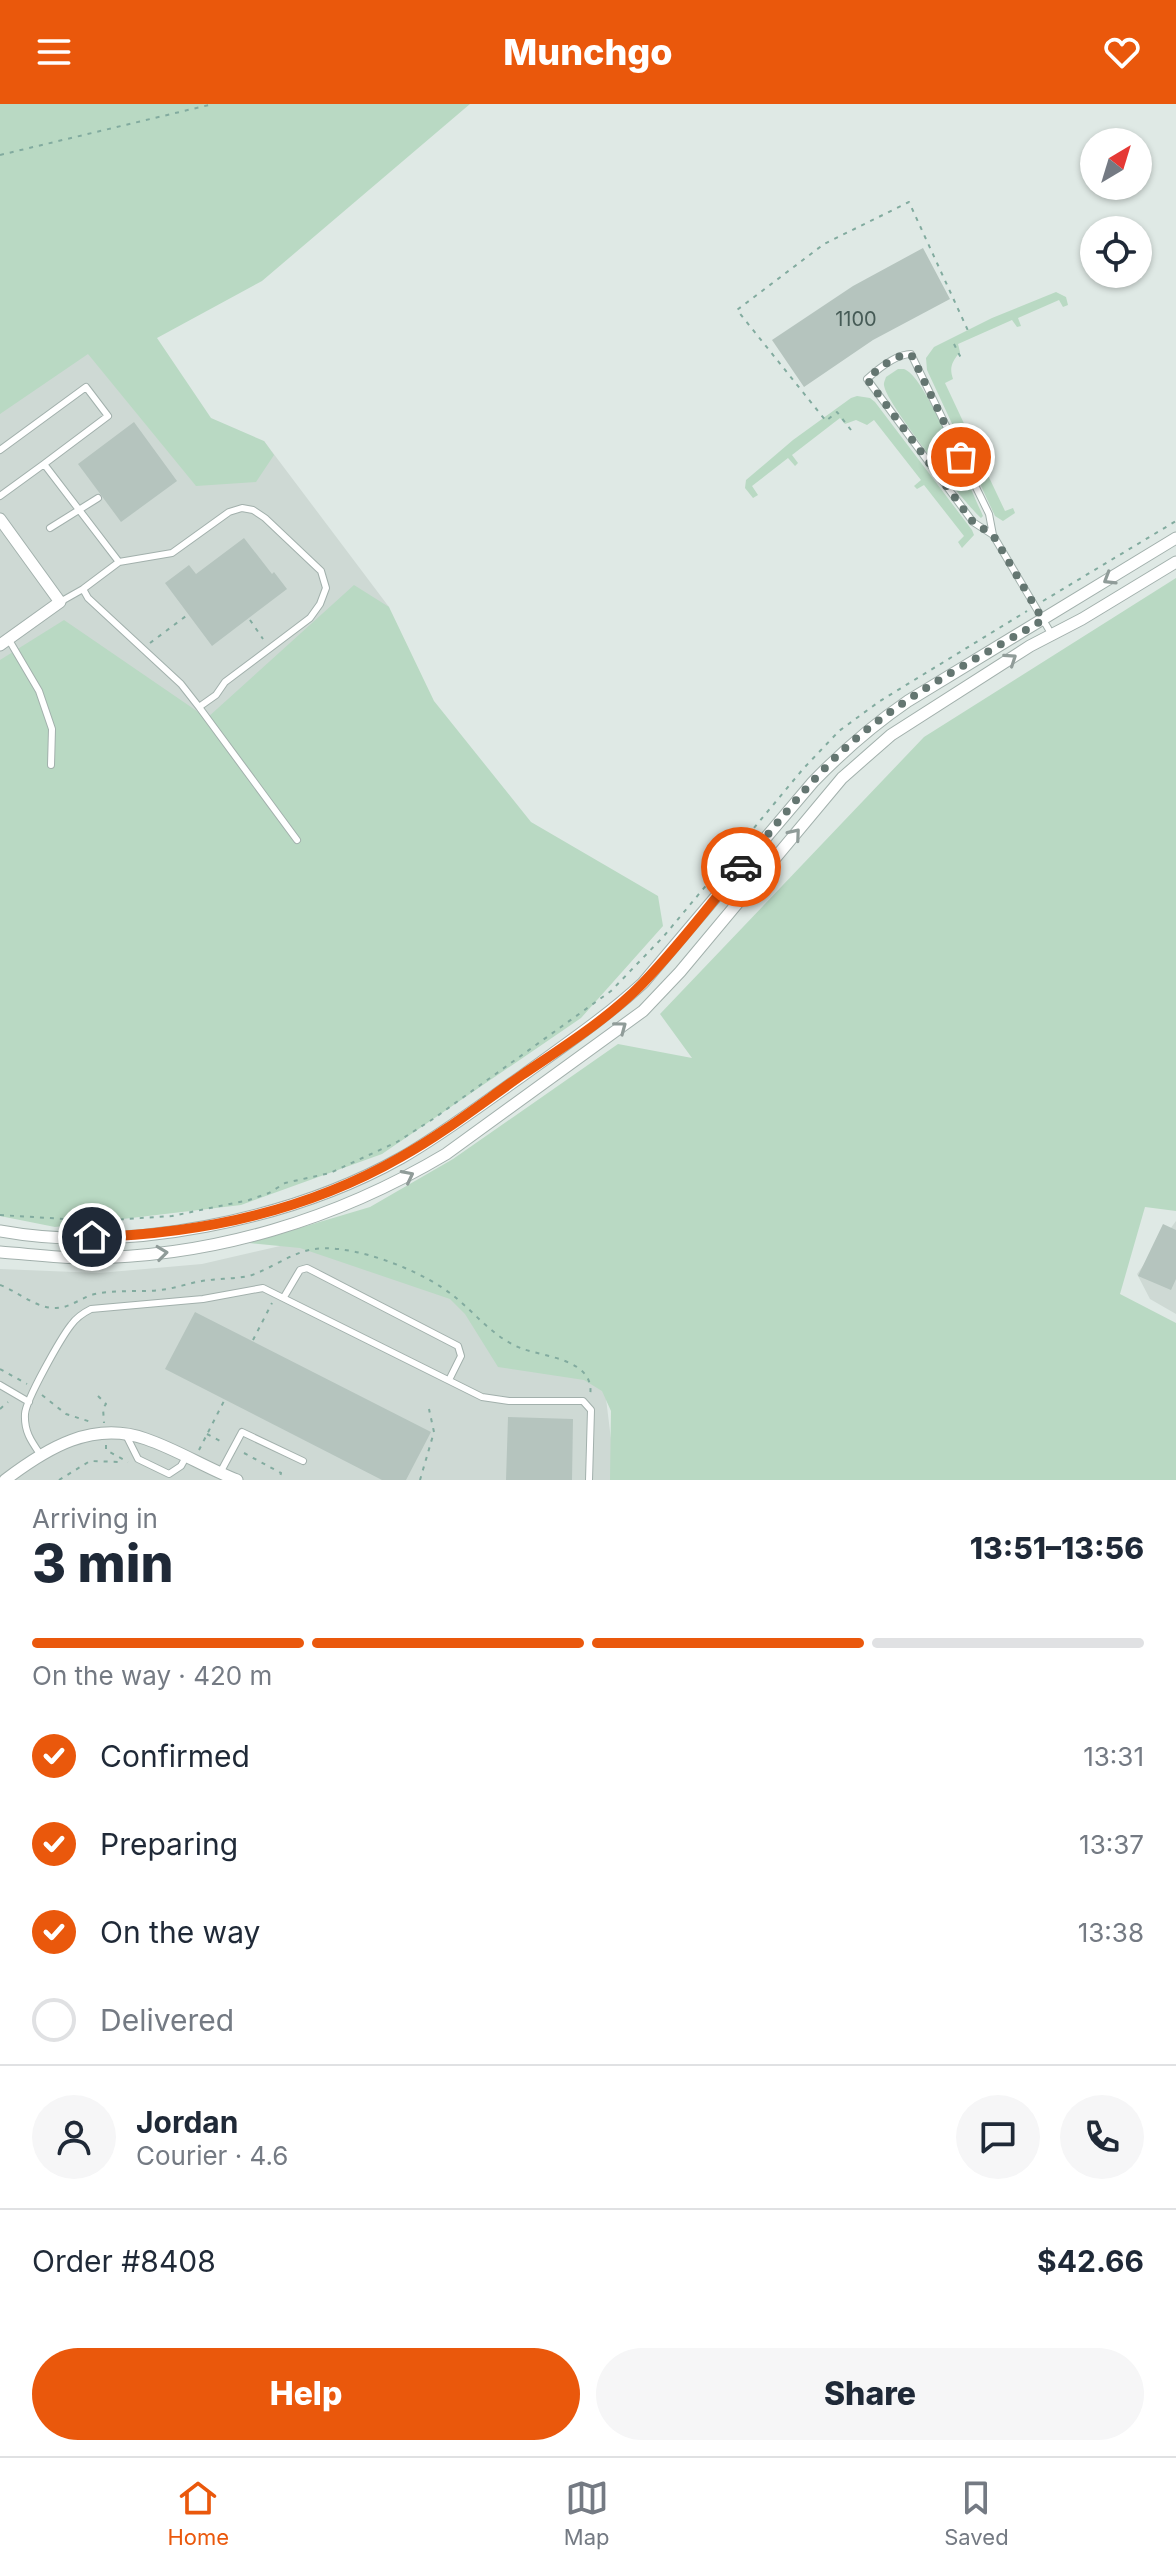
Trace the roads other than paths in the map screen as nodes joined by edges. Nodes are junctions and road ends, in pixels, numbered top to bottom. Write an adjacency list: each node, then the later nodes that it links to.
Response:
1 (0, 450): 2 (lane)
2 (44, 464): 3 (lane); 5 (lane)
3 (0, 496)
4 (98, 498): 5 (lane)
5 (79, 510): 7 (lane); 10 (lane)
6 (0, 519): 13 (street)
7 (50, 528)
8 (993, 535): 8 (lane); 14 (lane)
9 (1176, 538): 14 (street, one-way to 14)
10 (119, 562): 12 (lane); 17 (lane)
11 (1176, 562): 15 (street)
12 (83, 589): 13 (lane); 17 (lane)
13 (60, 602): 16 (street)
14 (1043, 620): 15 (lane); 20 (street)
15 (1052, 635): 21 (street, one-way to 15)
16 (5, 642): 18 (lane)
17 (199, 707): 19 (lane)
18 (51, 765)
19 (297, 840)
20 (0, 1231)
21 (0, 1252)
22 (284, 1297): 23 (lane); 23 (lane); 25 (lane)
23 (449, 1380): 33 (lane)
24 (0, 1385): 25 (lane)
25 (29, 1402): 27 (lane)
26 (125, 1433): 27 (street); 28 (street); 28 (lane)
27 (40, 1454): 31 (street)
28 (190, 1459): 30 (street)
29 (303, 1461): 30 (lane)
30 (220, 1473): 32 (street)
31 (5, 1480)
32 (237, 1480)
33 (589, 1480)

